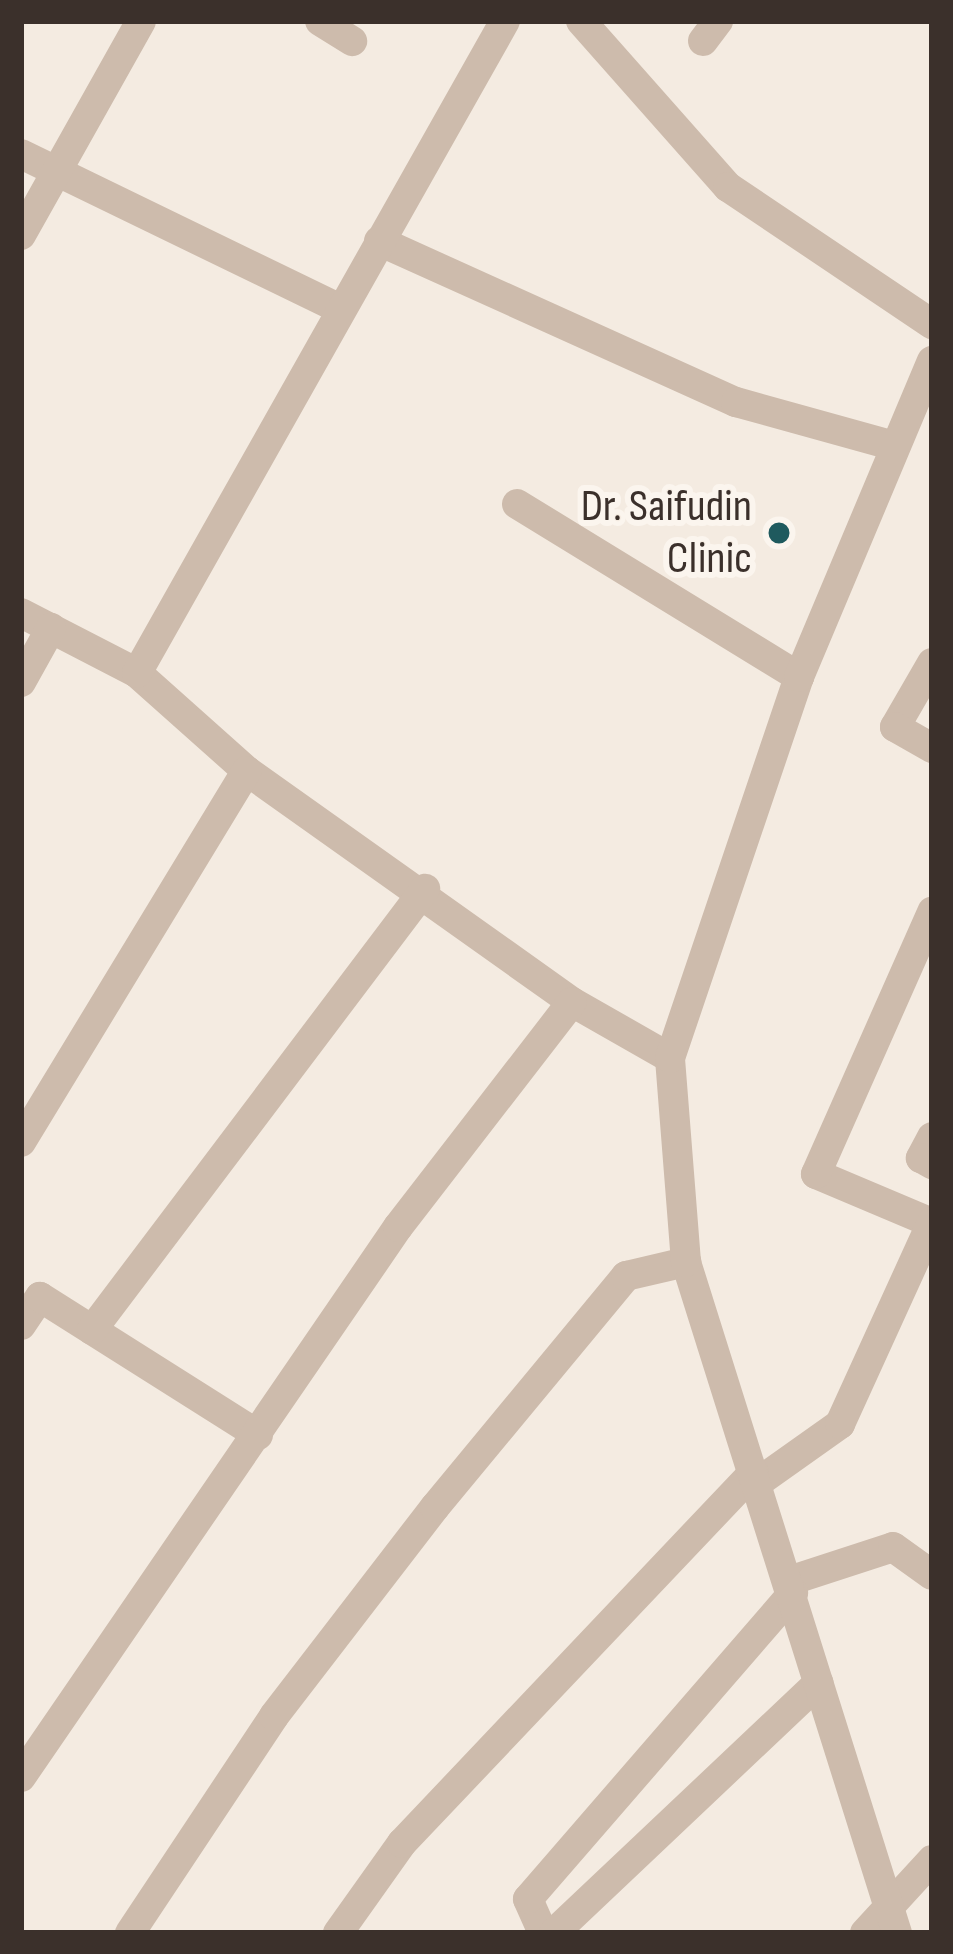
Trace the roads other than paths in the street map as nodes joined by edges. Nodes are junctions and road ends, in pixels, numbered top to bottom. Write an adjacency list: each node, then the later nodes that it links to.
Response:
1 (141, 21): 7 (street)
2 (320, 21): 5 (street)
3 (505, 21): 9 (street)
4 (581, 21): 11 (street)
5 (352, 41)
6 (21, 154): 7 (street)
7 (54, 172): 8 (street); 10 (street)
8 (21, 235)
9 (379, 241): 10 (street); 13 (street)
10 (340, 309): 18 (street)
11 (932, 325)
12 (932, 361): 13 (street)
13 (895, 446): 19 (street)
14 (518, 504): 19 (street)
15 (21, 614): 16 (street)
16 (51, 628): 18 (street); 20 (street)
17 (932, 663): 21 (street)
18 (137, 673): 22 (street)
19 (799, 677): 26 (street)
20 (21, 682)
21 (932, 748)
22 (247, 771): 23 (street); 28 (street)
23 (424, 889): 25 (street); 33 (street)
24 (932, 912): 30 (street)
25 (572, 1002): 26 (street); 34 (street)
26 (670, 1058): 31 (street)
27 (932, 1137): 29 (street)
28 (21, 1142)
29 (932, 1164)
30 (932, 1222): 35 (street)
31 (686, 1262): 35 (street); 42 (street)
32 (21, 1325): 33 (street)
33 (92, 1330): 34 (street)
34 (257, 1436): 39 (street)
35 (756, 1477): 37 (street); 43 (street)
36 (932, 1575): 37 (street)
37 (791, 1587): 38 (street); 44 (street)
38 (818, 1683): 41 (street); 45 (street)
39 (21, 1777)
40 (932, 1860): 41 (street)
41 (892, 1920): 46 (street)
42 (130, 1933)
43 (338, 1933)
44 (543, 1933)
45 (554, 1933)
46 (865, 1933)

